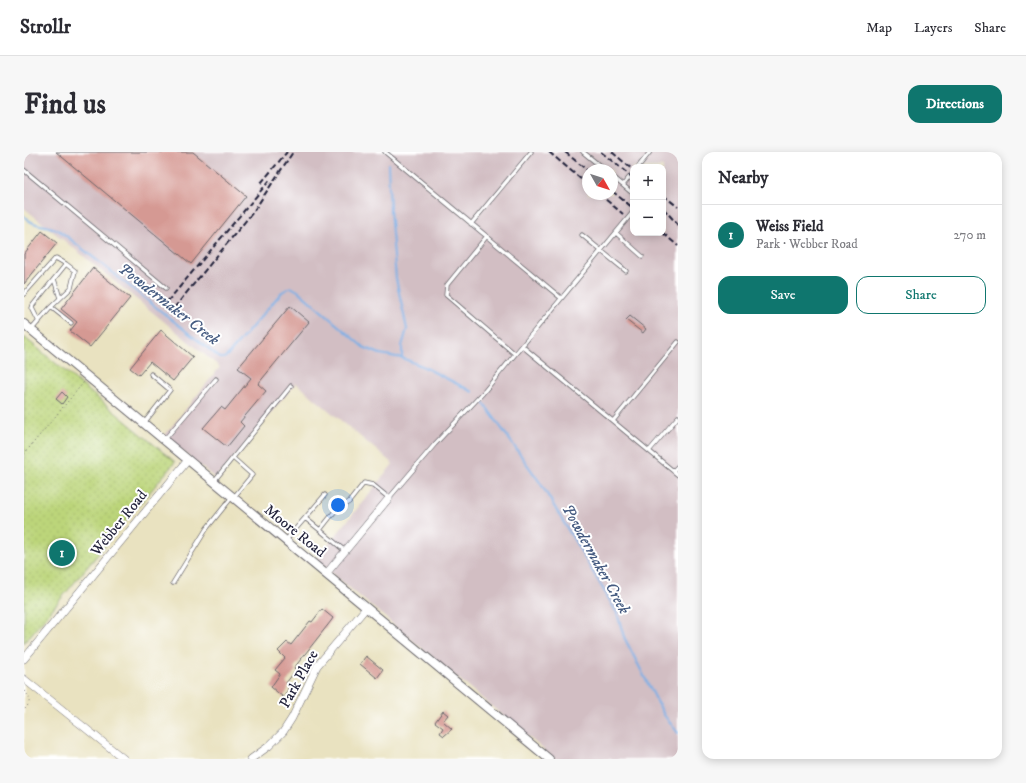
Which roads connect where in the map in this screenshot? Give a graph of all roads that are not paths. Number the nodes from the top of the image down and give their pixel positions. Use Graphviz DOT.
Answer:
graph roads {
  1 [pos="385,152"];
  2 [pos="531,152"];
  3 [pos="583,152"];
  4 [pos="650,152"];
  5 [pos="598,164"];
  6 [pos="640,164"];
  7 [pos="24,170"];
  8 [pos="630,177"];
  9 [pos="618,181"];
  10 [pos="623,185"];
  11 [pos="630,191"];
  12 [pos="630,216"];
  13 [pos="472,224"];
  14 [pos="616,233"];
  15 [pos="582,235"];
  16 [pos="487,236"];
  17 [pos="601,250"];
  18 [pos="642,256"];
  19 [pos="66,264"];
  20 [pos="626,271"];
  21 [pos="54,279"];
  22 [pos="166,288"];
  23 [pos="24,294"];
  24 [pos="60,298"];
  25 [pos="561,298"];
  26 [pos="52,307"];
  27 [pos="39,322"];
  28 [pos="71,323"];
  29 [pos="24,324"];
  30 [pos="31,330"];
  31 [pos="678,342"];
  32 [pos="522,346"];
  33 [pos="515,354"];
  34 [pos="151,374"];
  35 [pos="216,379"];
  36 [pos="291,386"];
  37 [pos="678,417"];
  38 [pos="612,421"];
  39 [pos="144,423"];
  40 [pos="164,440"];
  41 [pos="649,451"];
  42 [pos="233,458"];
  43 [pos="188,460"];
  44 [pos="678,466"];
  45 [pos="673,471"];
  46 [pos="678,476"];
  47 [pos="213,482"];
  48 [pos="325,495"];
  49 [pos="232,497"];
  50 [pos="389,498"];
  51 [pos="305,518"];
  52 [pos="320,530"];
  53 [pos="285,541"];
  54 [pos="345,551"];
  55 [pos="326,574"];
  56 [pos="173,583"];
  57 [pos="366,608"];
  58 [pos="24,659"];
  59 [pos="24,679"];
  60 [pos="124,759"];
  61 [pos="251,759"];
  62 [pos="548,759"];
  1 -- 13 [label="lane"];
  2 -- 13 [label="lane"];
  3 -- 5 [label="lane"];
  4 -- 6 [label="lane"];
  7 -- 22 [label="lane"];
  8 -- 10 [label="lane"];
  9 -- 10 [label="lane"];
  10 -- 11 [label="lane"];
  12 -- 14 [label="lane"];
  13 -- 16 [label="lane"];
  14 -- 17 [label="lane"];
  14 -- 18 [label="lane"];
  15 -- 17 [label="lane"];
  16 -- 25 [label="lane"];
  16 -- 33 [label="lane"];
  17 -- 20 [label="lane"];
  17 -- 25 [label="lane"];
  19 -- 21 [label="lane"];
  19 -- 23 [label="lane"];
  19 -- 24 [label="lane"];
  21 -- 24 [label="lane"];
  21 -- 27 [label="lane"];
  24 -- 26 [label="lane"];
  25 -- 32 [label="lane"];
  26 -- 27 [label="lane"];
  26 -- 28 [label="lane"];
  27 -- 30 [label="lane"];
  29 -- 30 [label="street, Moore Road"];
  30 -- 39 [label="street, Moore Road"];
  31 -- 38 [label="lane"];
  32 -- 33 [label="lane"];
  32 -- 38 [label="lane"];
  33 -- 50 [label="lane"];
  34 -- 39 [label="lane"];
  35 -- 40 [label="lane"];
  36 -- 42 [label="lane"];
  37 -- 41 [label="lane"];
  38 -- 41 [label="lane"];
  39 -- 40 [label="street, Moore Road"];
  40 -- 43 [label="street, Moore Road"];
  41 -- 45 [label="lane"];
  42 -- 47 [label="lane"];
  42 -- 49 [label="lane"];
  43 -- 47 [label="street, Moore Road"];
  43 -- 58 [label="street, Webber Road"];
  44 -- 45 [label="lane"];
  45 -- 46 [label="lane"];
  47 -- 49 [label="street, Moore Road"];
  48 -- 51 [label="lane"];
  49 -- 53 [label="street, Moore Road"];
  49 -- 56 [label="lane"];
  50 -- 52 [label="lane"];
  50 -- 54 [label="street"];
  51 -- 52 [label="lane"];
  51 -- 53 [label="lane"];
  52 -- 54 [label="lane"];
  53 -- 55 [label="street, Moore Road"];
  54 -- 55 [label="street"];
  55 -- 57 [label="street, Moore Road"];
  57 -- 61 [label="street, Park Place"];
  57 -- 62 [label="street, Moore Road"];
  59 -- 60 [label="street"];
}
